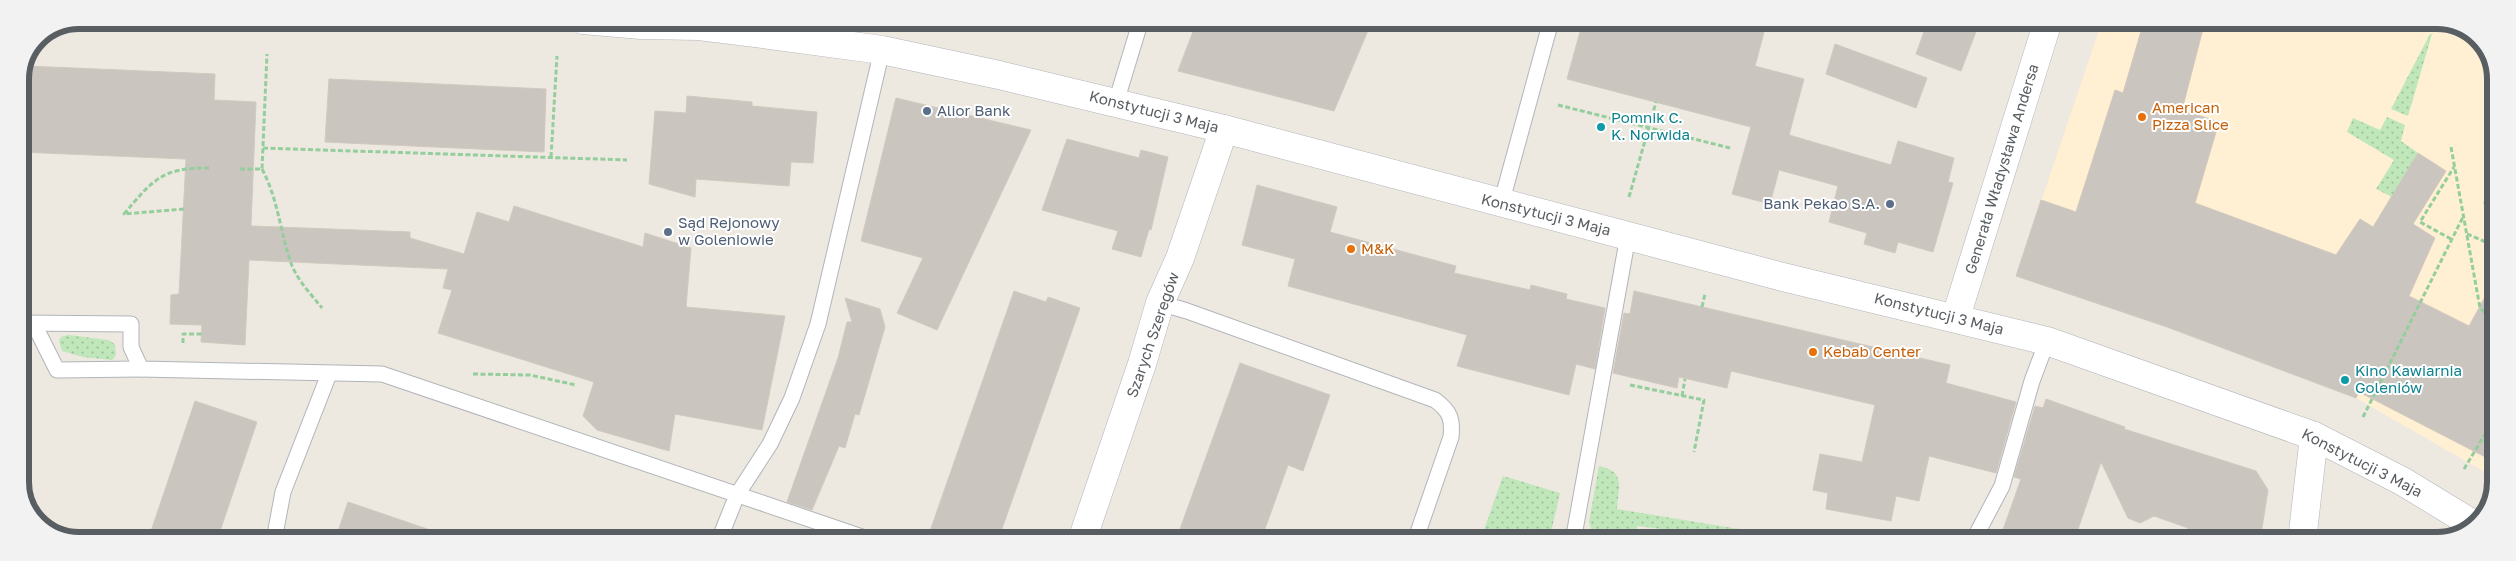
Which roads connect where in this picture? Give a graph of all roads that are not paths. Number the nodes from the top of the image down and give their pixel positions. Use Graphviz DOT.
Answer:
graph roads {
  1 [pos="740,29"];
  2 [pos="1138,29"];
  3 [pos="1549,29"];
  4 [pos="2046,29"];
  5 [pos="882,50"];
  6 [pos="1116,102"];
  7 [pos="1224,129"];
  8 [pos="1501,204"];
  9 [pos="1628,236"];
  10 [pos="1160,303"];
  11 [pos="1956,317"];
  12 [pos="29,323"];
  13 [pos="29,326"];
  14 [pos="2047,341"];
  15 [pos="141,369"];
  16 [pos="329,374"];
  17 [pos="2314,436"];
  18 [pos="737,495"];
  19 [pos="2469,521"];
  20 [pos="276,532"];
  21 [pos="721,532"];
  22 [pos="847,532"];
  23 [pos="1085,532"];
  24 [pos="1418,532"];
  25 [pos="1575,532"];
  26 [pos="1978,532"];
  27 [pos="2303,532"];
  1 -- 5 [label="street, Konstytucji 3 Maja"];
  2 -- 6 [label="lane"];
  3 -- 8 [label="lane"];
  4 -- 11 [label="street, Generała Władysława Andersa"];
  5 -- 6 [label="street, Konstytucji 3 Maja"];
  5 -- 18 [label="lane"];
  6 -- 7 [label="street, Konstytucji 3 Maja"];
  7 -- 8 [label="street, Konstytucji 3 Maja"];
  7 -- 10 [label="street, Szarych Szeregów"];
  8 -- 9 [label="street, Konstytucji 3 Maja"];
  9 -- 11 [label="street, Konstytucji 3 Maja"];
  9 -- 25 [label="lane"];
  10 -- 23 [label="street, Szarych Szeregów"];
  10 -- 24 [label="lane"];
  11 -- 14 [label="street, Konstytucji 3 Maja"];
  12 -- 15 [label="lane"];
  13 -- 15 [label="lane"];
  14 -- 17 [label="street, Konstytucji 3 Maja"];
  14 -- 26 [label="lane"];
  15 -- 16 [label="lane"];
  16 -- 18 [label="lane"];
  16 -- 20 [label="lane"];
  17 -- 19 [label="street, Konstytucji 3 Maja"];
  17 -- 27 [label="street"];
  18 -- 21 [label="lane"];
  18 -- 22 [label="lane"];
}
